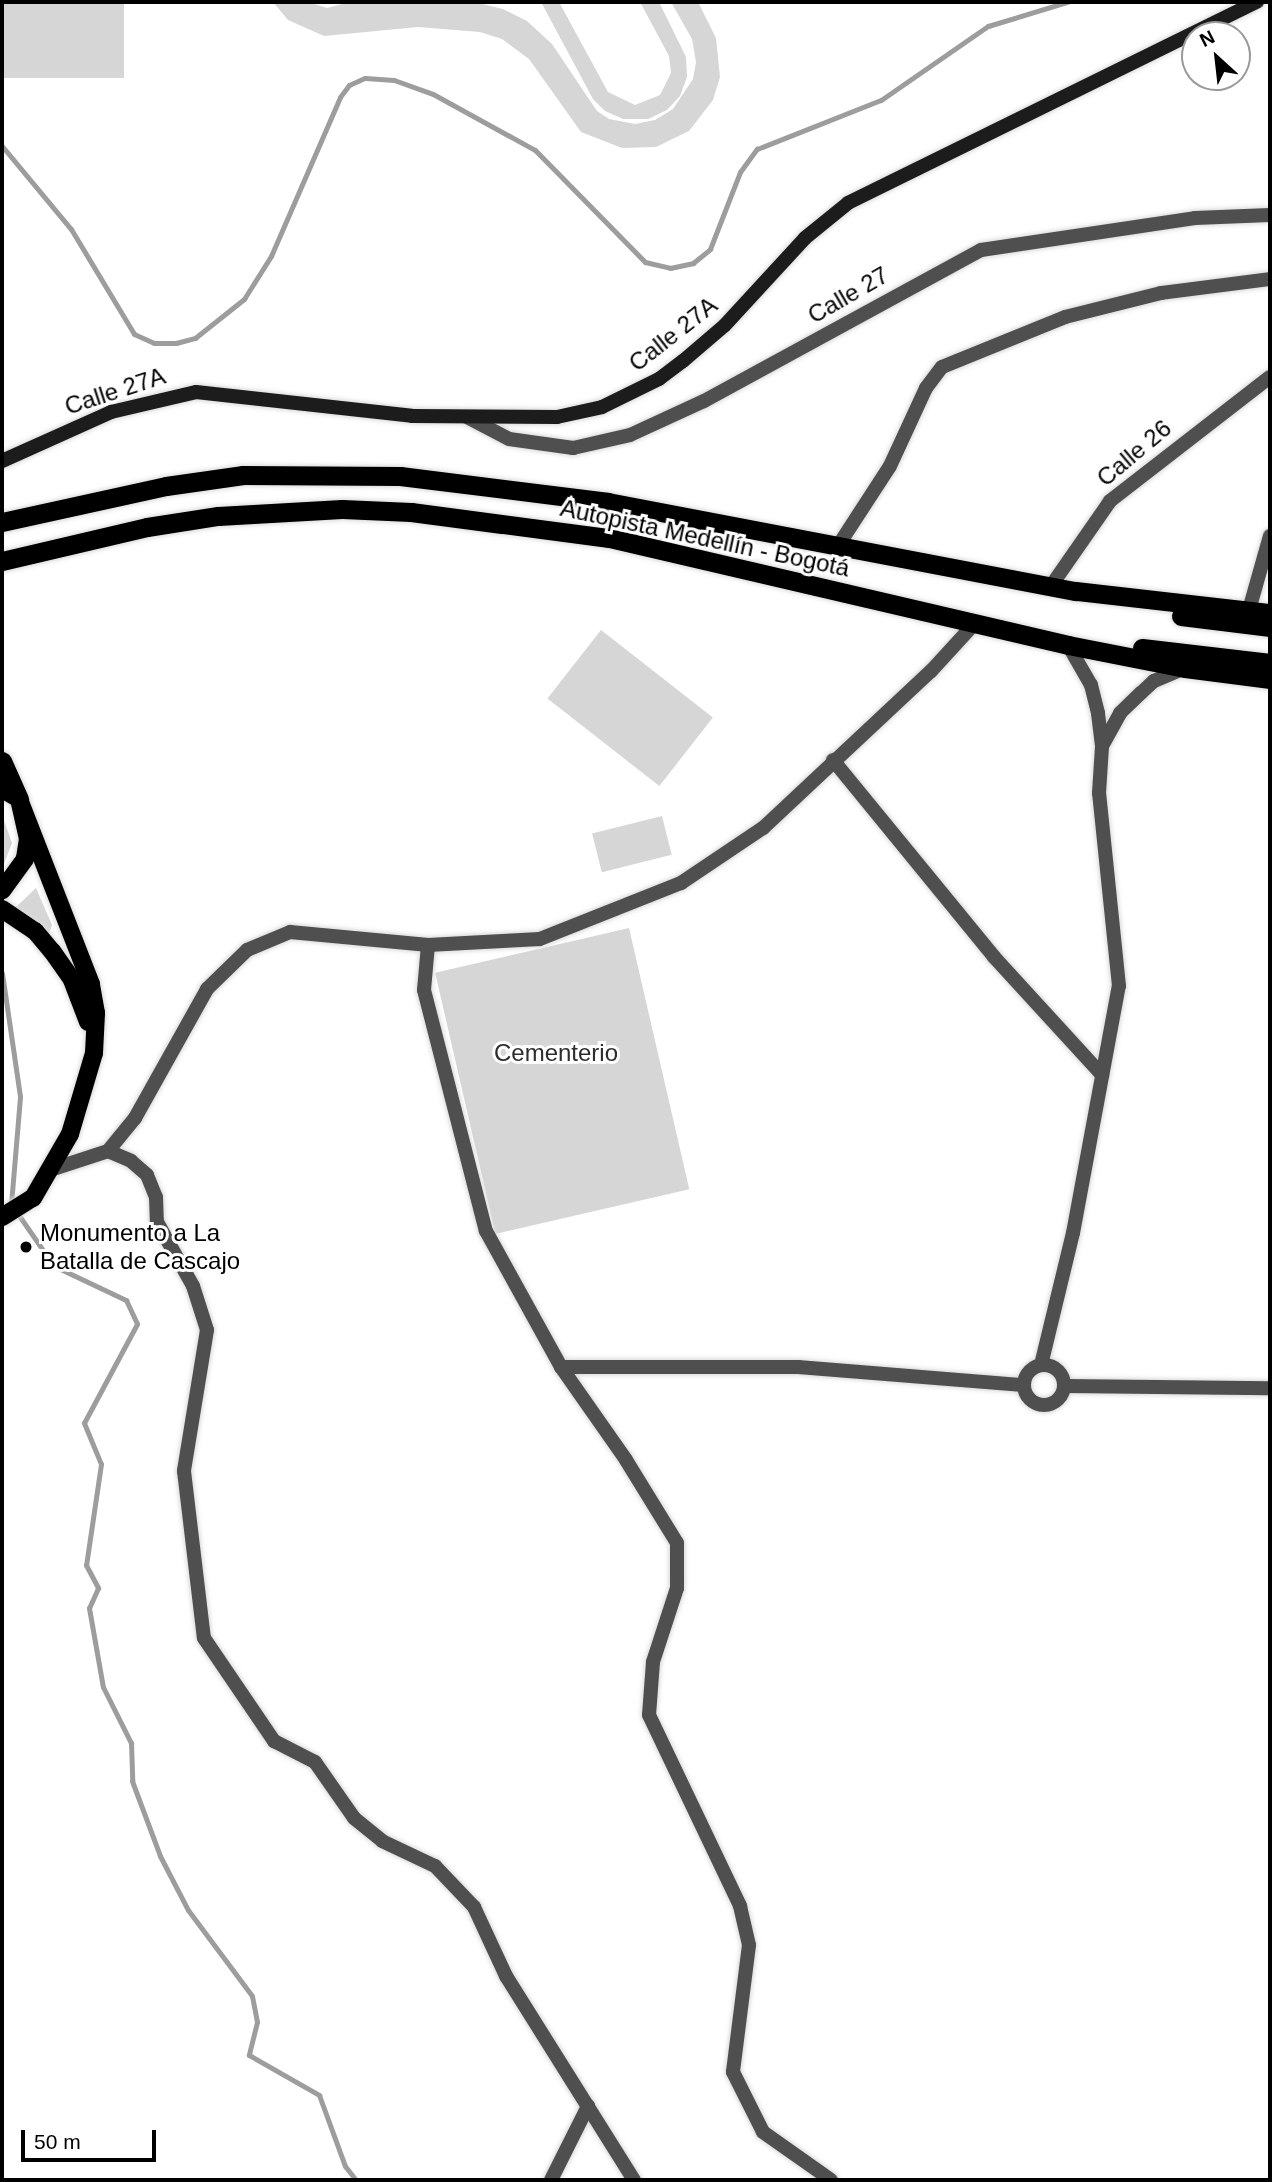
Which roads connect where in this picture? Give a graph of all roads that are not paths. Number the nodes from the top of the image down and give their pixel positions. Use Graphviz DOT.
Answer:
graph roads {
  1 [pos="1257,2"];
  2 [pos="1270,215"];
  3 [pos="1270,279"];
  4 [pos="1270,377"];
  5 [pos="467,417"];
  6 [pos="2,461"];
  7 [pos="2,522"];
  8 [pos="1270,536"];
  9 [pos="838,546"];
  10 [pos="50,549"];
  11 [pos="2,561"];
  12 [pos="2,572"];
  13 [pos="1051,586"];
  14 [pos="1076,591"];
  15 [pos="1249,610"];
  16 [pos="1270,613"];
  17 [pos="975,623"];
  18 [pos="1270,627"];
  19 [pos="1059,643"];
  20 [pos="1270,663"];
  21 [pos="1185,668"];
  22 [pos="1270,679"];
  23 [pos="1102,746"];
  24 [pos="834,760"];
  25 [pos="2,761"];
  26 [pos="2,789"];
  27 [pos="19,799"];
  28 [pos="2,891"];
  29 [pos="2,909"];
  30 [pos="428,945"];
  31 [pos="94,1053"];
  32 [pos="1102,1075"];
  33 [pos="108,1151"];
  34 [pos="53,1169"];
  35 [pos="5,1216"];
  36 [pos="1041,1365"];
  37 [pos="561,1367"];
  38 [pos="1023,1384"];
  39 [pos="1065,1385"];
  40 [pos="1270,1388"];
  41 [pos="588,2106"];
  42 [pos="551,2180"];
  43 [pos="634,2180"];
  44 [pos="831,2180"];
  1 -- 5 [label="main road, Calle 27A"];
  2 -- 5 [label="street, Calle 27"];
  3 -- 9 [label="street"];
  4 -- 13 [label="street, Calle 26"];
  5 -- 6 [label="main road, Calle 27A"];
  7 -- 9 [label="highway, Autopista Medellín - Bogotá"];
  8 -- 15 [label="street"];
  9 -- 13 [label="highway, Autopista Medellín - Bogotá"];
  10 -- 11 [label="highway, Autopista Medellín - Bogotá"];
  10 -- 12 [label="highway"];
  10 -- 17 [label="highway, Autopista Medellín - Bogotá"];
  13 -- 14 [label="highway, Autopista Medellín - Bogotá"];
  14 -- 15 [label="highway, Autopista Medellín - Bogotá"];
  14 -- 18 [label="highway"];
  15 -- 16 [label="highway, Autopista Medellín - Bogotá"];
  17 -- 19 [label="highway, Autopista Medellín - Bogotá"];
  17 -- 24 [label="street"];
  19 -- 20 [label="highway"];
  19 -- 21 [label="highway, Autopista Medellín - Bogotá"];
  19 -- 23 [label="street"];
  21 -- 22 [label="highway, Autopista Medellín - Bogotá"];
  21 -- 23 [label="street"];
  23 -- 32 [label="street"];
  24 -- 30 [label="street"];
  24 -- 32 [label="street"];
  25 -- 27 [label="highway"];
  26 -- 27 [label="main road"];
  27 -- 28 [label="main road"];
  27 -- 31 [label="main road"];
  29 -- 31 [label="main road"];
  30 -- 33 [label="street"];
  30 -- 37 [label="street"];
  31 -- 34 [label="main road"];
  32 -- 36 [label="street"];
  33 -- 34 [label="street"];
  33 -- 41 [label="street"];
  34 -- 35 [label="main road"];
  36 -- 38 [label="street"];
  36 -- 39 [label="street"];
  37 -- 38 [label="street"];
  37 -- 44 [label="street"];
  38 -- 39 [label="street"];
  39 -- 40 [label="street"];
  41 -- 42 [label="street"];
  41 -- 43 [label="street"];
}
